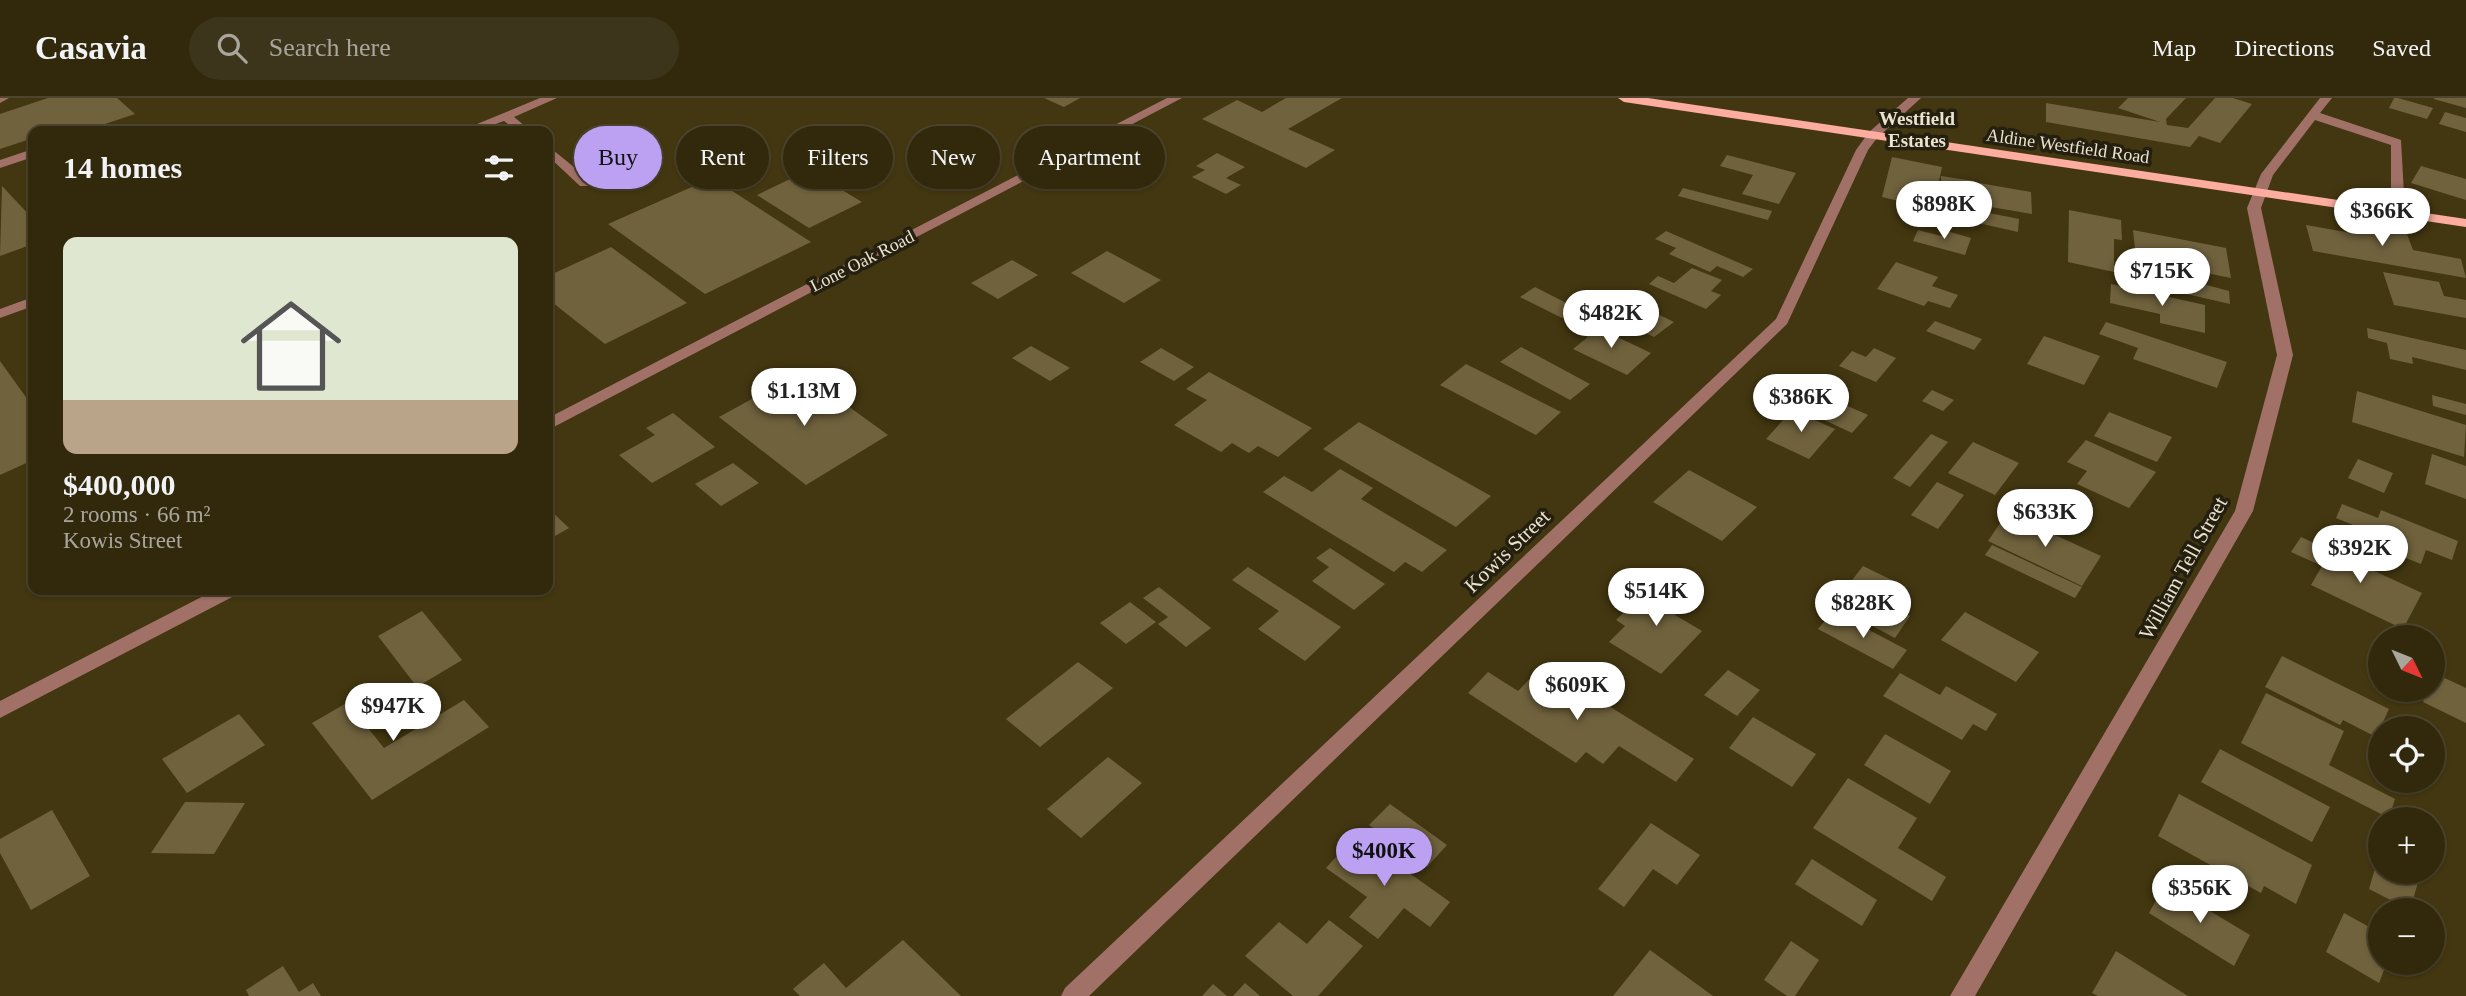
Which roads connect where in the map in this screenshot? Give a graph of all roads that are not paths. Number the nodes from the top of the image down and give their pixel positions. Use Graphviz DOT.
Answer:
graph roads {
  1 [pos="551,98"];
  2 [pos="1176,98"];
  3 [pos="1624,98"];
  4 [pos="1915,98"];
  5 [pos="2326,98"];
  6 [pos="2313,115"];
  7 [pos="505,116"];
  8 [pos="479,126"];
  9 [pos="518,126"];
  10 [pos="1873,135"];
  11 [pos="553,154"];
  12 [pos="28,155"];
  13 [pos="0,164"];
  14 [pos="574,173"];
  15 [pos="2259,192"];
  16 [pos="2398,212"];
  17 [pos="2466,223"];
  18 [pos="28,302"];
  19 [pos="0,314"];
  20 [pos="553,422"];
  21 [pos="220,595"];
  22 [pos="0,709"];
  23 [pos="1073,996"];
  24 [pos="1962,996"];
  1 -- 7 [label="street"];
  2 -- 20 [label="street, Lone Oak Road"];
  3 -- 10 [label="main road, Aldine Westfield Road"];
  4 -- 10 [label="street, Kowis Street"];
  5 -- 6 [label="street, William Tell Street"];
  6 -- 15 [label="street, William Tell Street"];
  6 -- 16 [label="street"];
  7 -- 8 [label="street"];
  7 -- 9 [label="street"];
  10 -- 15 [label="main road, Aldine Westfield Road"];
  10 -- 23 [label="street, Kowis Street"];
  11 -- 14 [label="street"];
  12 -- 13 [label="street"];
  15 -- 16 [label="main road, Aldine Westfield Road"];
  15 -- 24 [label="street, William Tell Street"];
  16 -- 17 [label="main road, Aldine Westfield Road"];
  18 -- 19 [label="street"];
  21 -- 22 [label="street"];
}
